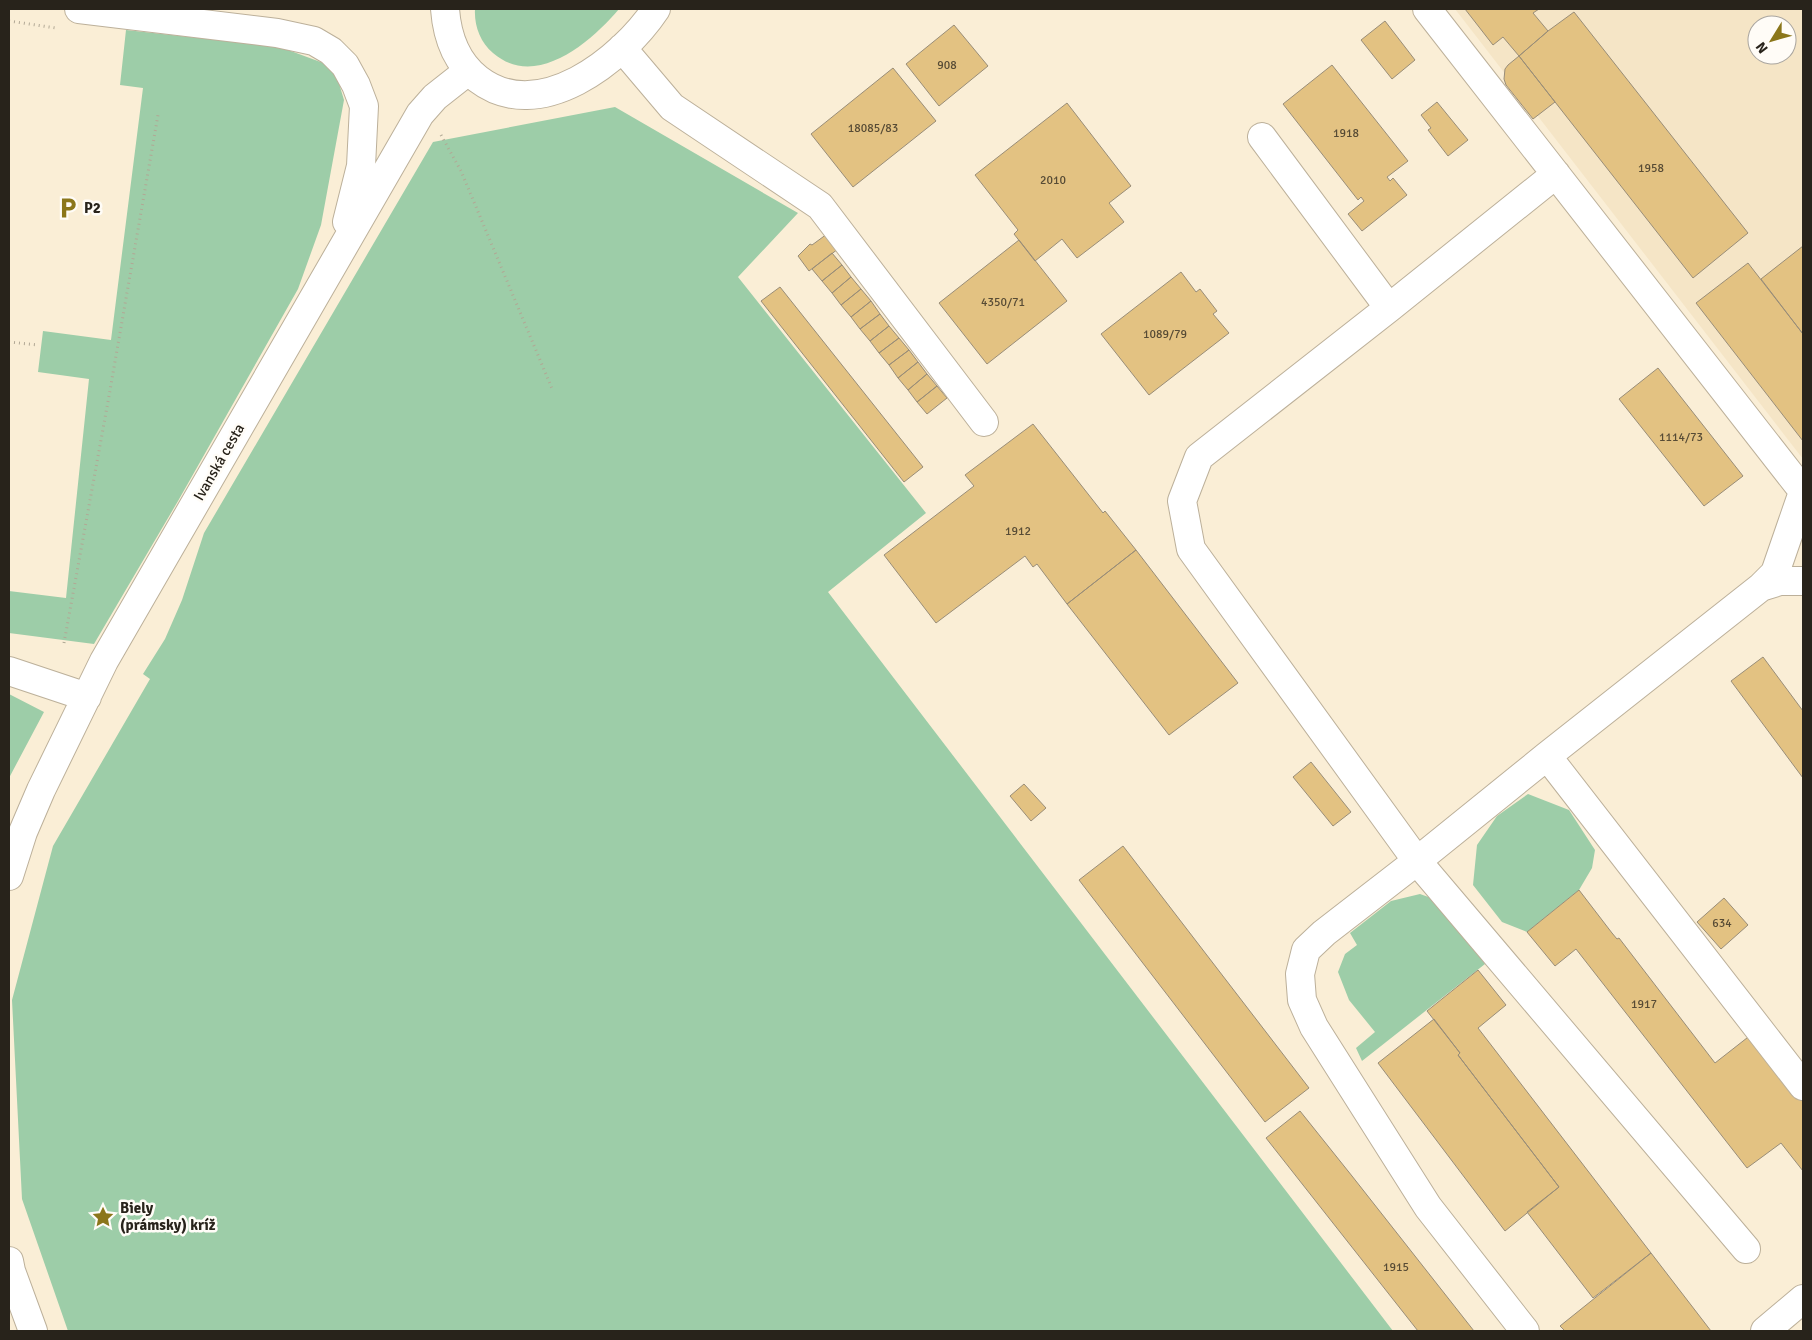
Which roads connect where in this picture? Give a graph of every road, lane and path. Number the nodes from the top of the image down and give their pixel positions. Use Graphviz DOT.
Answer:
graph roads {
  1 [pos="79,9"];
  2 [pos="445,9"];
  3 [pos="656,9"];
  4 [pos="1427,9"];
  5 [pos="622,48"];
  6 [pos="468,71"];
  7 [pos="420,114"];
  8 [pos="158,115"];
  9 [pos="1262,137"];
  10 [pos="1556,174"];
  11 [pos="340,253"];
  12 [pos="1389,308"];
  13 [pos="9,342"];
  14 [pos="38,345"];
  15 [pos="552,391"];
  16 [pos="984,422"];
  17 [pos="1803,491"];
  18 [pos="1803,581"];
  19 [pos="1761,587"];
  20 [pos="64,644"];
  21 [pos="9,671"];
  22 [pos="86,697"];
  23 [pos="1547,756"];
  24 [pos="1417,861"];
  25 [pos="9,876"];
  26 [pos="1803,1086"];
  27 [pos="1746,1249"];
  28 [pos="9,1270"];
  29 [pos="1803,1299"];
  30 [pos="34,1331"];
  31 [pos="1526,1331"];
  32 [pos="1765,1331"];
  1 -- 11 [label="street"];
  2 -- 6 [label="street"];
  3 -- 5 [label="street"];
  4 -- 10 [label="street"];
  5 -- 6 [label="street"];
  5 -- 16 [label="street"];
  6 -- 7 [label="street, Ivanská cesta"];
  7 -- 11 [label="street, Ivanská cesta"];
  7 -- 15 [label="path"];
  8 -- 20 [label="path"];
  9 -- 12 [label="street"];
  10 -- 12 [label="street"];
  10 -- 17 [label="street"];
  11 -- 22 [label="street, Ivanská cesta"];
  12 -- 24 [label="street"];
  13 -- 14 [label="path"];
  17 -- 19 [label="street"];
  18 -- 19 [label="street"];
  19 -- 23 [label="street"];
  21 -- 22 [label="street"];
  22 -- 25 [label="street, Ivanská cesta"];
  23 -- 24 [label="street"];
  23 -- 26 [label="street"];
  24 -- 27 [label="street"];
  24 -- 31 [label="street"];
  28 -- 30 [label="street"];
  29 -- 32 [label="street"];
}
